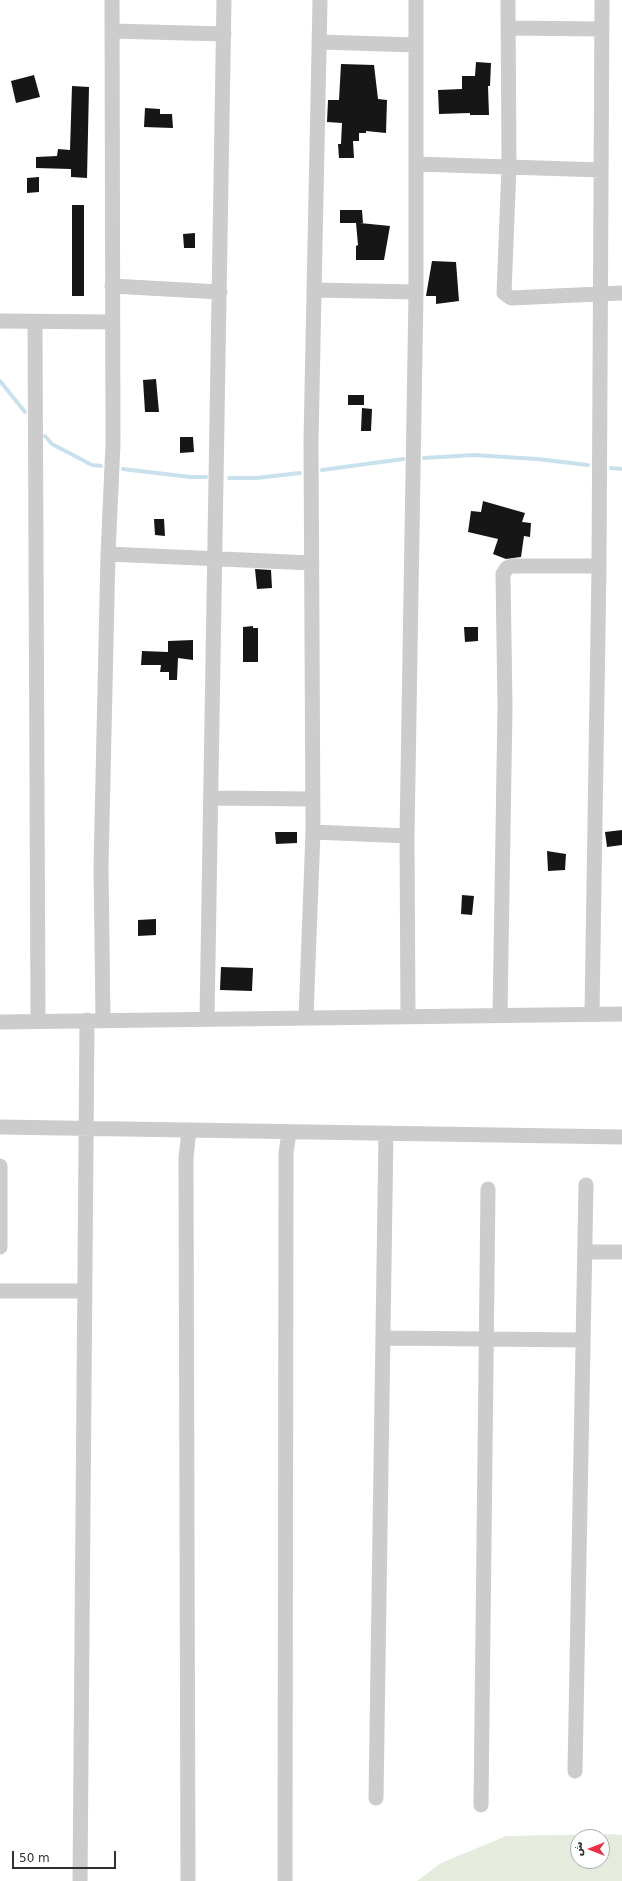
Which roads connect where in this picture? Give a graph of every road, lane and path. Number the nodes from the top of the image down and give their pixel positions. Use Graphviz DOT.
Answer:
graph roads {
  1 [pos="112,0"];
  2 [pos="224,0"];
  3 [pos="320,0"];
  4 [pos="416,0"];
  5 [pos="508,0"];
  6 [pos="602,0"];
  7 [pos="508,28"];
  8 [pos="602,29"];
  9 [pos="112,31"];
  10 [pos="224,34"];
  11 [pos="319,42"];
  12 [pos="416,45"];
  13 [pos="416,164"];
  14 [pos="509,167"];
  15 [pos="601,170"];
  16 [pos="112,286"];
  17 [pos="314,290"];
  18 [pos="220,292"];
  19 [pos="416,292"];
  20 [pos="600,293"];
  21 [pos="622,294"];
  22 [pos="0,321"];
  23 [pos="35,322"];
  24 [pos="112,322"];
  25 [pos="108,554"];
  26 [pos="216,560"];
  27 [pos="312,563"];
  28 [pos="599,566"];
  29 [pos="212,798"];
  30 [pos="313,799"];
  31 [pos="313,832"];
  32 [pos="407,836"];
  33 [pos="592,1014"];
  34 [pos="622,1014"];
  35 [pos="500,1015"];
  36 [pos="408,1016"];
  37 [pos="306,1018"];
  38 [pos="207,1019"];
  39 [pos="87,1020"];
  40 [pos="103,1020"];
  41 [pos="38,1021"];
  42 [pos="0,1022"];
  43 [pos="0,1127"];
  44 [pos="86,1129"];
  45 [pos="189,1130"];
  46 [pos="289,1132"];
  47 [pos="386,1133"];
  48 [pos="622,1137"];
  49 [pos="0,1166"];
  50 [pos="586,1185"];
  51 [pos="488,1188"];
  52 [pos="0,1247"];
  53 [pos="584,1252"];
  54 [pos="622,1252"];
  55 [pos="0,1291"];
  56 [pos="85,1291"];
  57 [pos="383,1338"];
  58 [pos="486,1339"];
  59 [pos="583,1340"];
  60 [pos="575,1771"];
  61 [pos="376,1798"];
  62 [pos="481,1805"];
  63 [pos="80,1881"];
  64 [pos="188,1881"];
  65 [pos="285,1881"];
  1 -- 9 [label="street"];
  2 -- 10 [label="street"];
  3 -- 11 [label="street"];
  4 -- 12 [label="street"];
  5 -- 7 [label="street"];
  6 -- 8 [label="street"];
  7 -- 8 [label="street"];
  7 -- 14 [label="street"];
  8 -- 15 [label="street"];
  9 -- 10 [label="street"];
  9 -- 16 [label="street"];
  10 -- 18 [label="street"];
  11 -- 12 [label="street"];
  11 -- 17 [label="street"];
  12 -- 13 [label="street"];
  13 -- 14 [label="street"];
  13 -- 19 [label="street"];
  14 -- 15 [label="street"];
  14 -- 20 [label="street"];
  15 -- 20 [label="street"];
  16 -- 18 [label="street"];
  16 -- 24 [label="street"];
  17 -- 19 [label="street"];
  17 -- 27 [label="street"];
  18 -- 26 [label="street"];
  19 -- 32 [label="street"];
  20 -- 21 [label="street"];
  20 -- 28 [label="street"];
  22 -- 23 [label="street"];
  23 -- 24 [label="street"];
  23 -- 41 [label="street"];
  24 -- 25 [label="street"];
  25 -- 26 [label="street"];
  25 -- 40 [label="street"];
  26 -- 27 [label="street"];
  26 -- 29 [label="street"];
  27 -- 30 [label="street"];
  28 -- 33 [label="street"];
  28 -- 35 [label="street"];
  29 -- 30 [label="street"];
  29 -- 38 [label="street"];
  30 -- 31 [label="street"];
  31 -- 32 [label="street"];
  31 -- 37 [label="street"];
  32 -- 36 [label="street"];
  33 -- 34 [label="street"];
  33 -- 35 [label="street"];
  35 -- 36 [label="street"];
  36 -- 37 [label="street"];
  37 -- 38 [label="street"];
  38 -- 40 [label="street"];
  39 -- 40 [label="street"];
  39 -- 41 [label="street"];
  39 -- 44 [label="street"];
  41 -- 42 [label="street"];
  43 -- 44 [label="street"];
  44 -- 45 [label="street"];
  44 -- 56 [label="street"];
  45 -- 46 [label="street"];
  45 -- 64 [label="street"];
  46 -- 47 [label="street"];
  46 -- 65 [label="street"];
  47 -- 48 [label="street"];
  47 -- 57 [label="street"];
  49 -- 52 [label="street"];
  50 -- 53 [label="street"];
  51 -- 58 [label="street"];
  53 -- 54 [label="street"];
  53 -- 59 [label="street"];
  55 -- 56 [label="street"];
  56 -- 63 [label="street"];
  57 -- 58 [label="street"];
  57 -- 61 [label="street"];
  58 -- 59 [label="street"];
  58 -- 62 [label="street"];
  59 -- 60 [label="street"];
}
